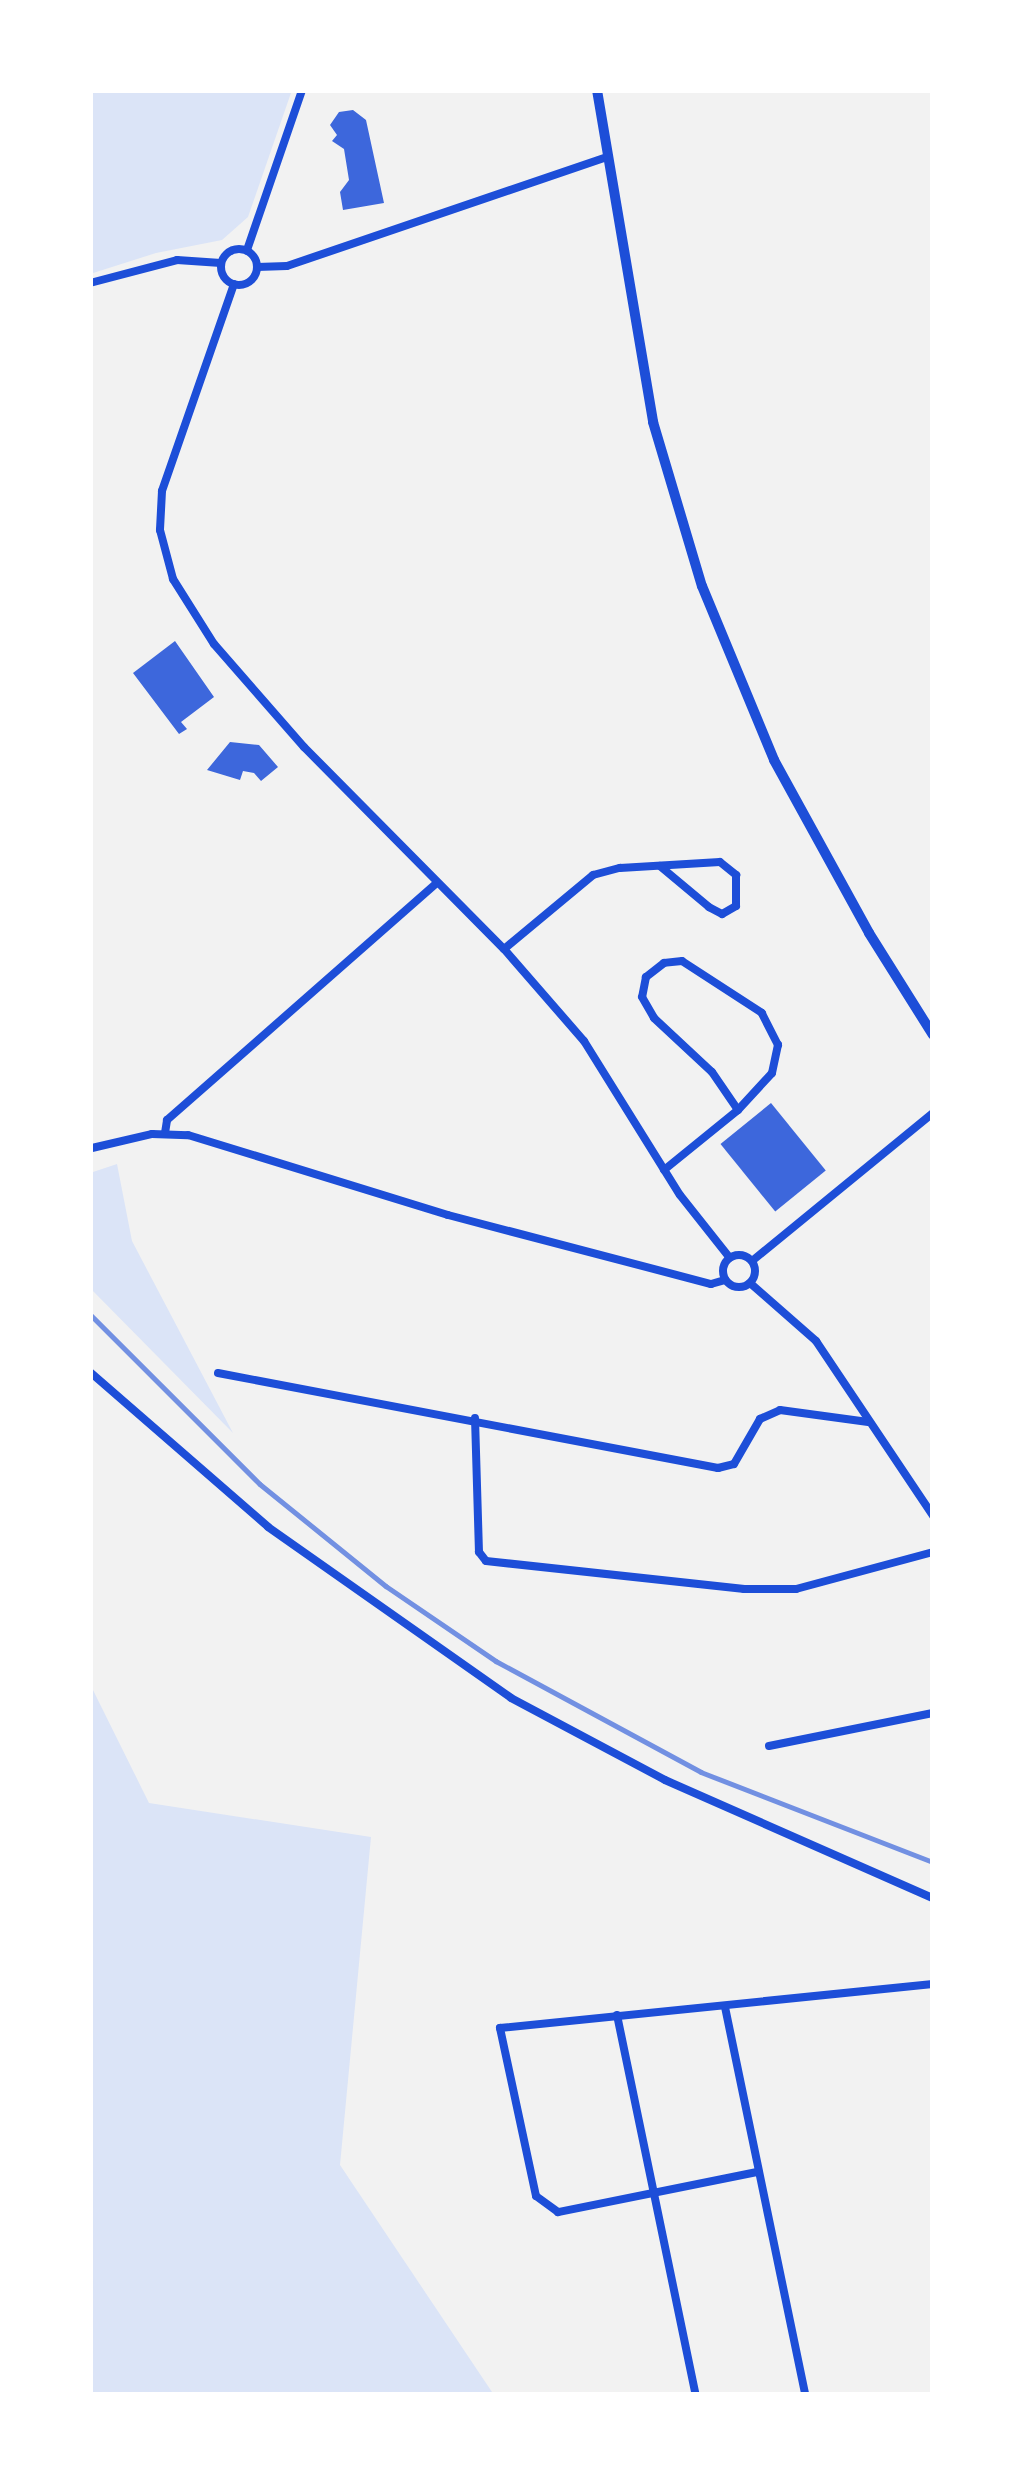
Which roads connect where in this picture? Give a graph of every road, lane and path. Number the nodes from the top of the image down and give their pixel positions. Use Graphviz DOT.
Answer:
graph roads {
  1 [pos="302,90"];
  2 [pos="597,90"];
  3 [pos="608,158"];
  4 [pos="247,250"];
  5 [pos="221,263"];
  6 [pos="257,267"];
  7 [pos="90,283"];
  8 [pos="235,284"];
  9 [pos="660,866"];
  10 [pos="437,883"];
  11 [pos="504,949"];
  12 [pos="933,1035"];
  13 [pos="738,1110"];
  14 [pos="933,1113"];
  15 [pos="165,1133"];
  16 [pos="92,1148"];
  17 [pos="664,1170"];
  18 [pos="730,1258"];
  19 [pos="752,1262"];
  20 [pos="725,1280"];
  21 [pos="750,1283"];
  22 [pos="90,1372"];
  23 [pos="218,1373"];
  24 [pos="475,1418"];
  25 [pos="868,1422"];
  26 [pos="933,1516"];
  27 [pos="933,1552"];
  28 [pos="933,1713"];
  29 [pos="769,1746"];
  30 [pos="933,1898"];
  31 [pos="933,1984"];
  32 [pos="725,2007"];
  33 [pos="617,2015"];
  34 [pos="757,2172"];
  35 [pos="654,2194"];
  36 [pos="695,2395"];
  37 [pos="805,2395"];
  1 -- 4 [label="street"];
  2 -- 3 [label="street"];
  3 -- 6 [label="street"];
  3 -- 12 [label="street"];
  4 -- 5 [label="street"];
  4 -- 6 [label="street"];
  5 -- 7 [label="street"];
  5 -- 8 [label="street"];
  6 -- 8 [label="street"];
  8 -- 10 [label="street"];
  9 -- 9 [label="street"];
  9 -- 11 [label="street"];
  10 -- 11 [label="street"];
  10 -- 15 [label="street"];
  11 -- 17 [label="street"];
  13 -- 13 [label="street"];
  13 -- 17 [label="street"];
  14 -- 19 [label="street"];
  15 -- 16 [label="street"];
  15 -- 20 [label="street"];
  17 -- 18 [label="street"];
  18 -- 19 [label="street"];
  18 -- 20 [label="street"];
  19 -- 21 [label="street"];
  20 -- 21 [label="street"];
  21 -- 25 [label="street"];
  22 -- 30 [label="street"];
  23 -- 24 [label="street"];
  24 -- 25 [label="street"];
  24 -- 27 [label="street"];
  25 -- 26 [label="street"];
  28 -- 29 [label="street"];
  31 -- 32 [label="street"];
  32 -- 33 [label="street"];
  32 -- 34 [label="street"];
  33 -- 35 [label="street"];
  33 -- 35 [label="street"];
  34 -- 35 [label="street"];
  34 -- 37 [label="street"];
  35 -- 36 [label="street"];
}
